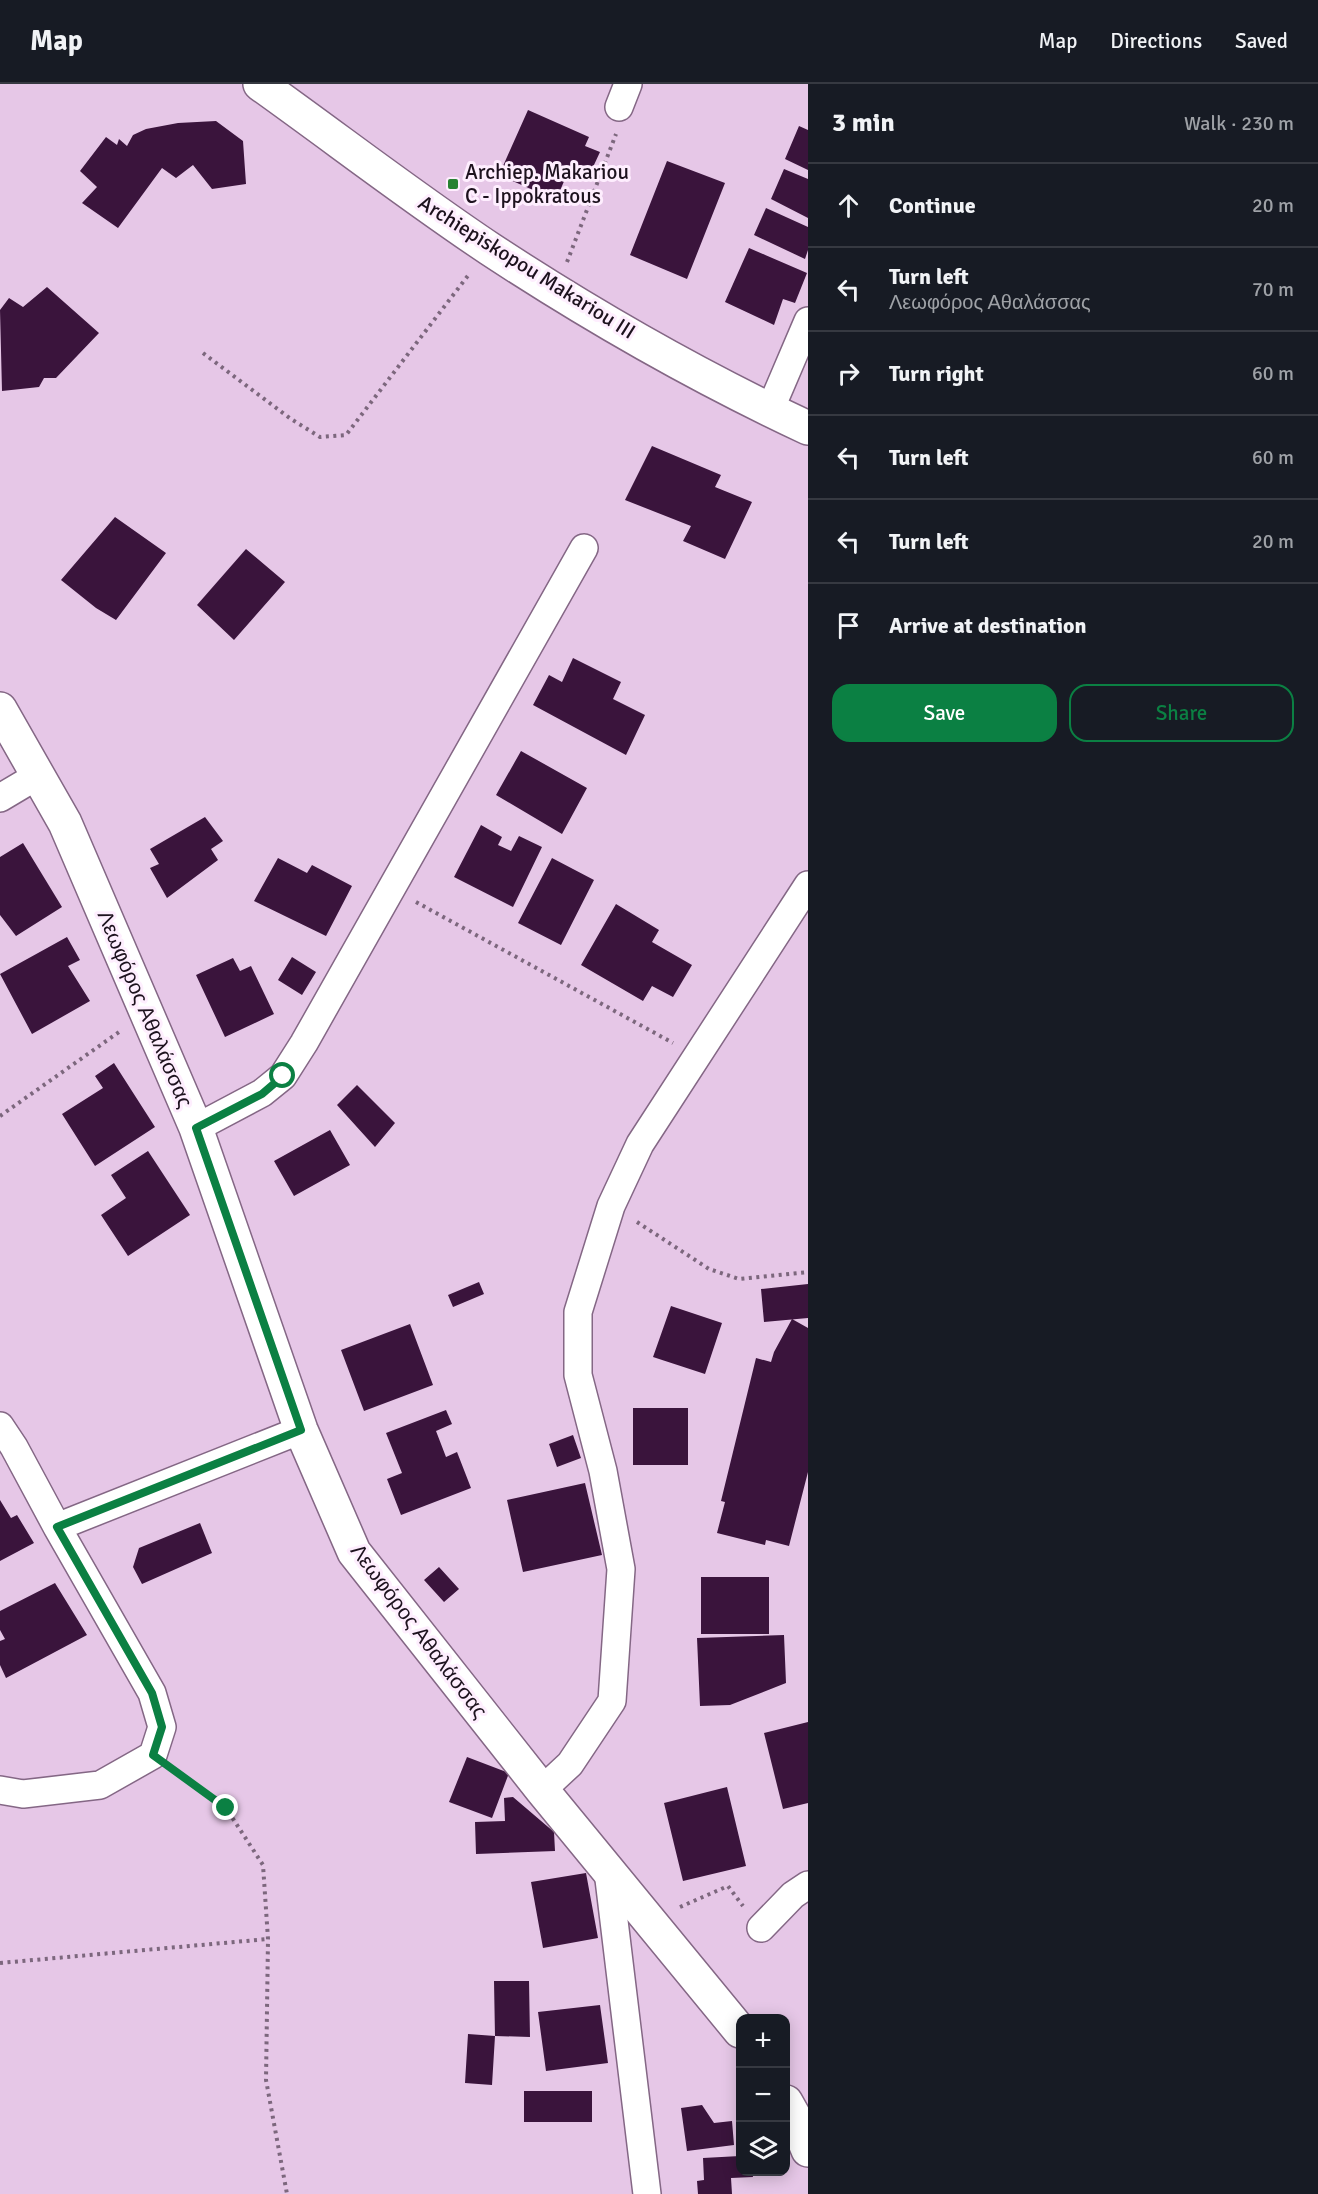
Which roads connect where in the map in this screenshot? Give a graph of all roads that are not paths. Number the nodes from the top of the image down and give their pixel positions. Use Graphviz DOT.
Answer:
graph roads {
  1 [pos="260,84"];
  2 [pos="808,321"];
  3 [pos="770,410"];
  4 [pos="808,428"];
  5 [pos="584,548"];
  6 [pos="0,710"];
  7 [pos="37,776"];
  8 [pos="0,798"];
  9 [pos="808,885"];
  10 [pos="799,917"];
  11 [pos="196,1128"];
  12 [pos="0,1426"];
  13 [pos="301,1430"];
  14 [pos="57,1527"];
  15 [pos="0,1790"];
  16 [pos="542,1790"];
  17 [pos="608,1870"];
  18 [pos="808,1886"];
  19 [pos="761,1928"];
  20 [pos="736,2025"];
  21 [pos="790,2109"];
  22 [pos="808,2150"];
  23 [pos="647,2194"];
  1 -- 3 [label="main road, Archiepiskopou Makariou III"];
  2 -- 3 [label="street"];
  3 -- 4 [label="main road, Archiepiskopou Makariou III"];
  5 -- 11 [label="street"];
  6 -- 7 [label="main road, Λεωφόρος Αθαλάσσας"];
  7 -- 8 [label="street"];
  7 -- 11 [label="main road, Λεωφόρος Αθαλάσσας"];
  9 -- 10 [label="street"];
  10 -- 16 [label="street"];
  11 -- 13 [label="main road, Λεωφόρος Αθαλάσσας"];
  12 -- 14 [label="street"];
  13 -- 14 [label="street"];
  13 -- 16 [label="main road, Λεωφόρος Αθαλάσσας"];
  14 -- 15 [label="street"];
  16 -- 17 [label="main road, Λεωφόρος Αθαλάσσας"];
  17 -- 20 [label="main road, Λεωφόρος Αθαλάσσας"];
  17 -- 23 [label="street"];
  18 -- 19 [label="street"];
  21 -- 22 [label="main road"];
}
